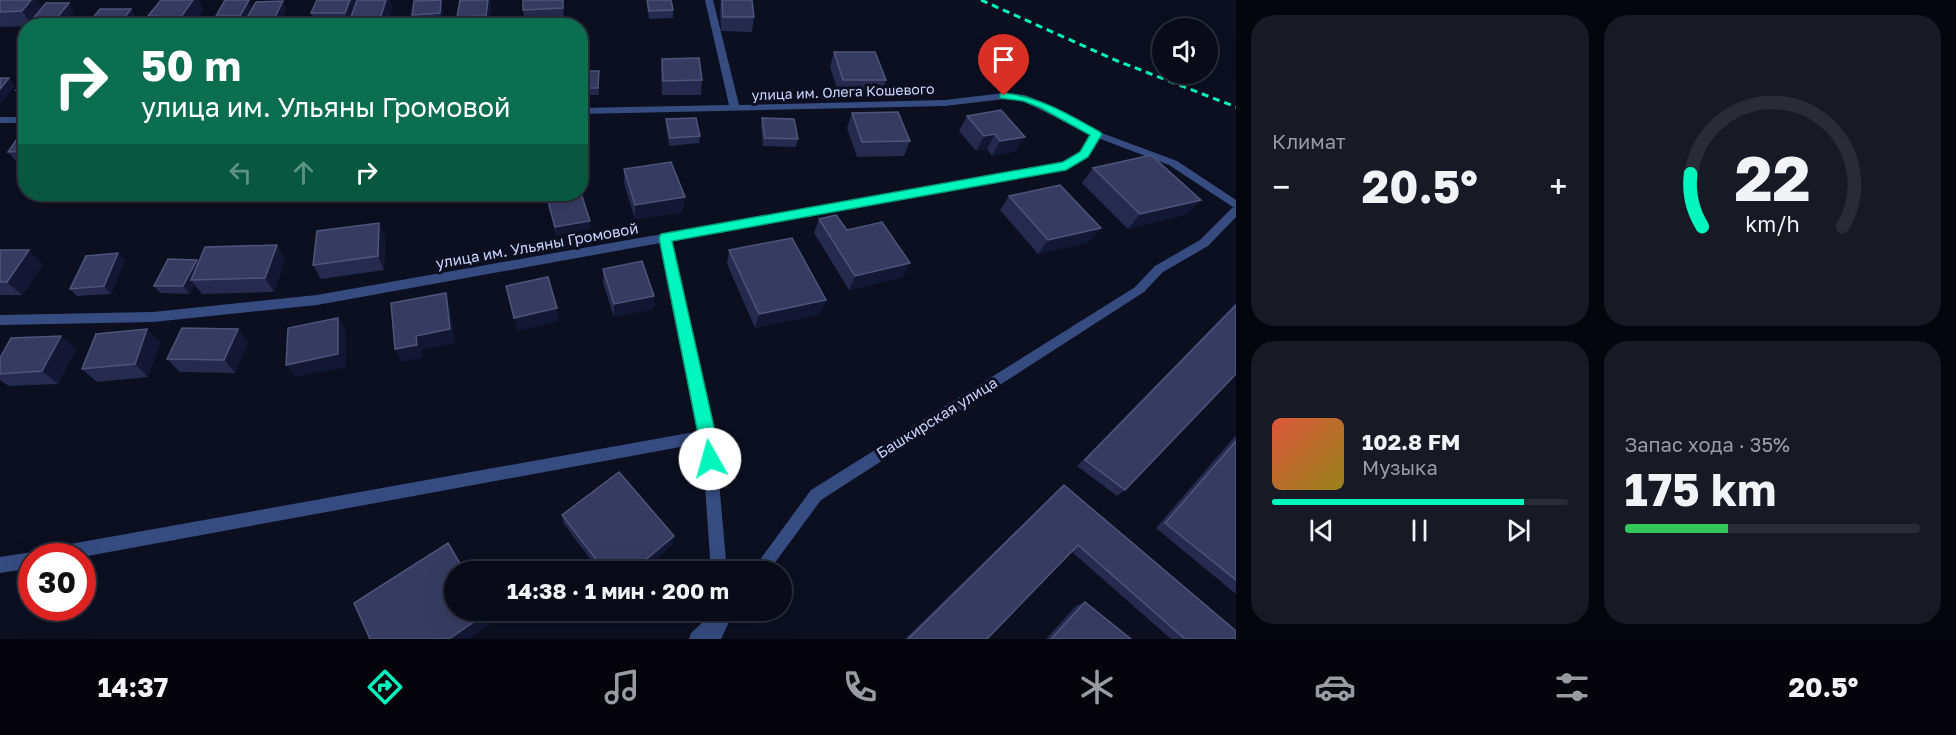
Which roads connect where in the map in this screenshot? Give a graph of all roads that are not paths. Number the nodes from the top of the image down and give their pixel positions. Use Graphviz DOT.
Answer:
graph roads {
  1 [pos="709,0"];
  2 [pos="735,109"];
  3 [pos="588,111"];
  4 [pos="0,120"];
  5 [pos="18,120"];
  6 [pos="1096,134"];
  7 [pos="1236,205"];
  8 [pos="1236,211"];
  9 [pos="665,238"];
  10 [pos="0,320"];
  11 [pos="708,436"];
  12 [pos="96,547"];
  13 [pos="718,561"];
  14 [pos="766,561"];
  15 [pos="18,562"];
  16 [pos="0,565"];
  17 [pos="716,621"];
  18 [pos="721,621"];
  19 [pos="697,639"];
  20 [pos="713,639"];
  1 -- 2 [label="street"];
  2 -- 3 [label="street, улица им. Олега Кошевого"];
  2 -- 6 [label="street, улица им. Олега Кошевого"];
  4 -- 5 [label="street"];
  6 -- 7 [label="street, улица им. Олега Кошевого"];
  6 -- 9 [label="street, улица им. Ульяны Громовой"];
  8 -- 14 [label="street, Башкирская улица"];
  9 -- 10 [label="street, улица им. Ульяны Громовой"];
  9 -- 11 [label="street"];
  11 -- 12 [label="street"];
  11 -- 13 [label="street"];
  15 -- 16 [label="street"];
  17 -- 19 [label="street"];
  18 -- 20 [label="street"];
}
